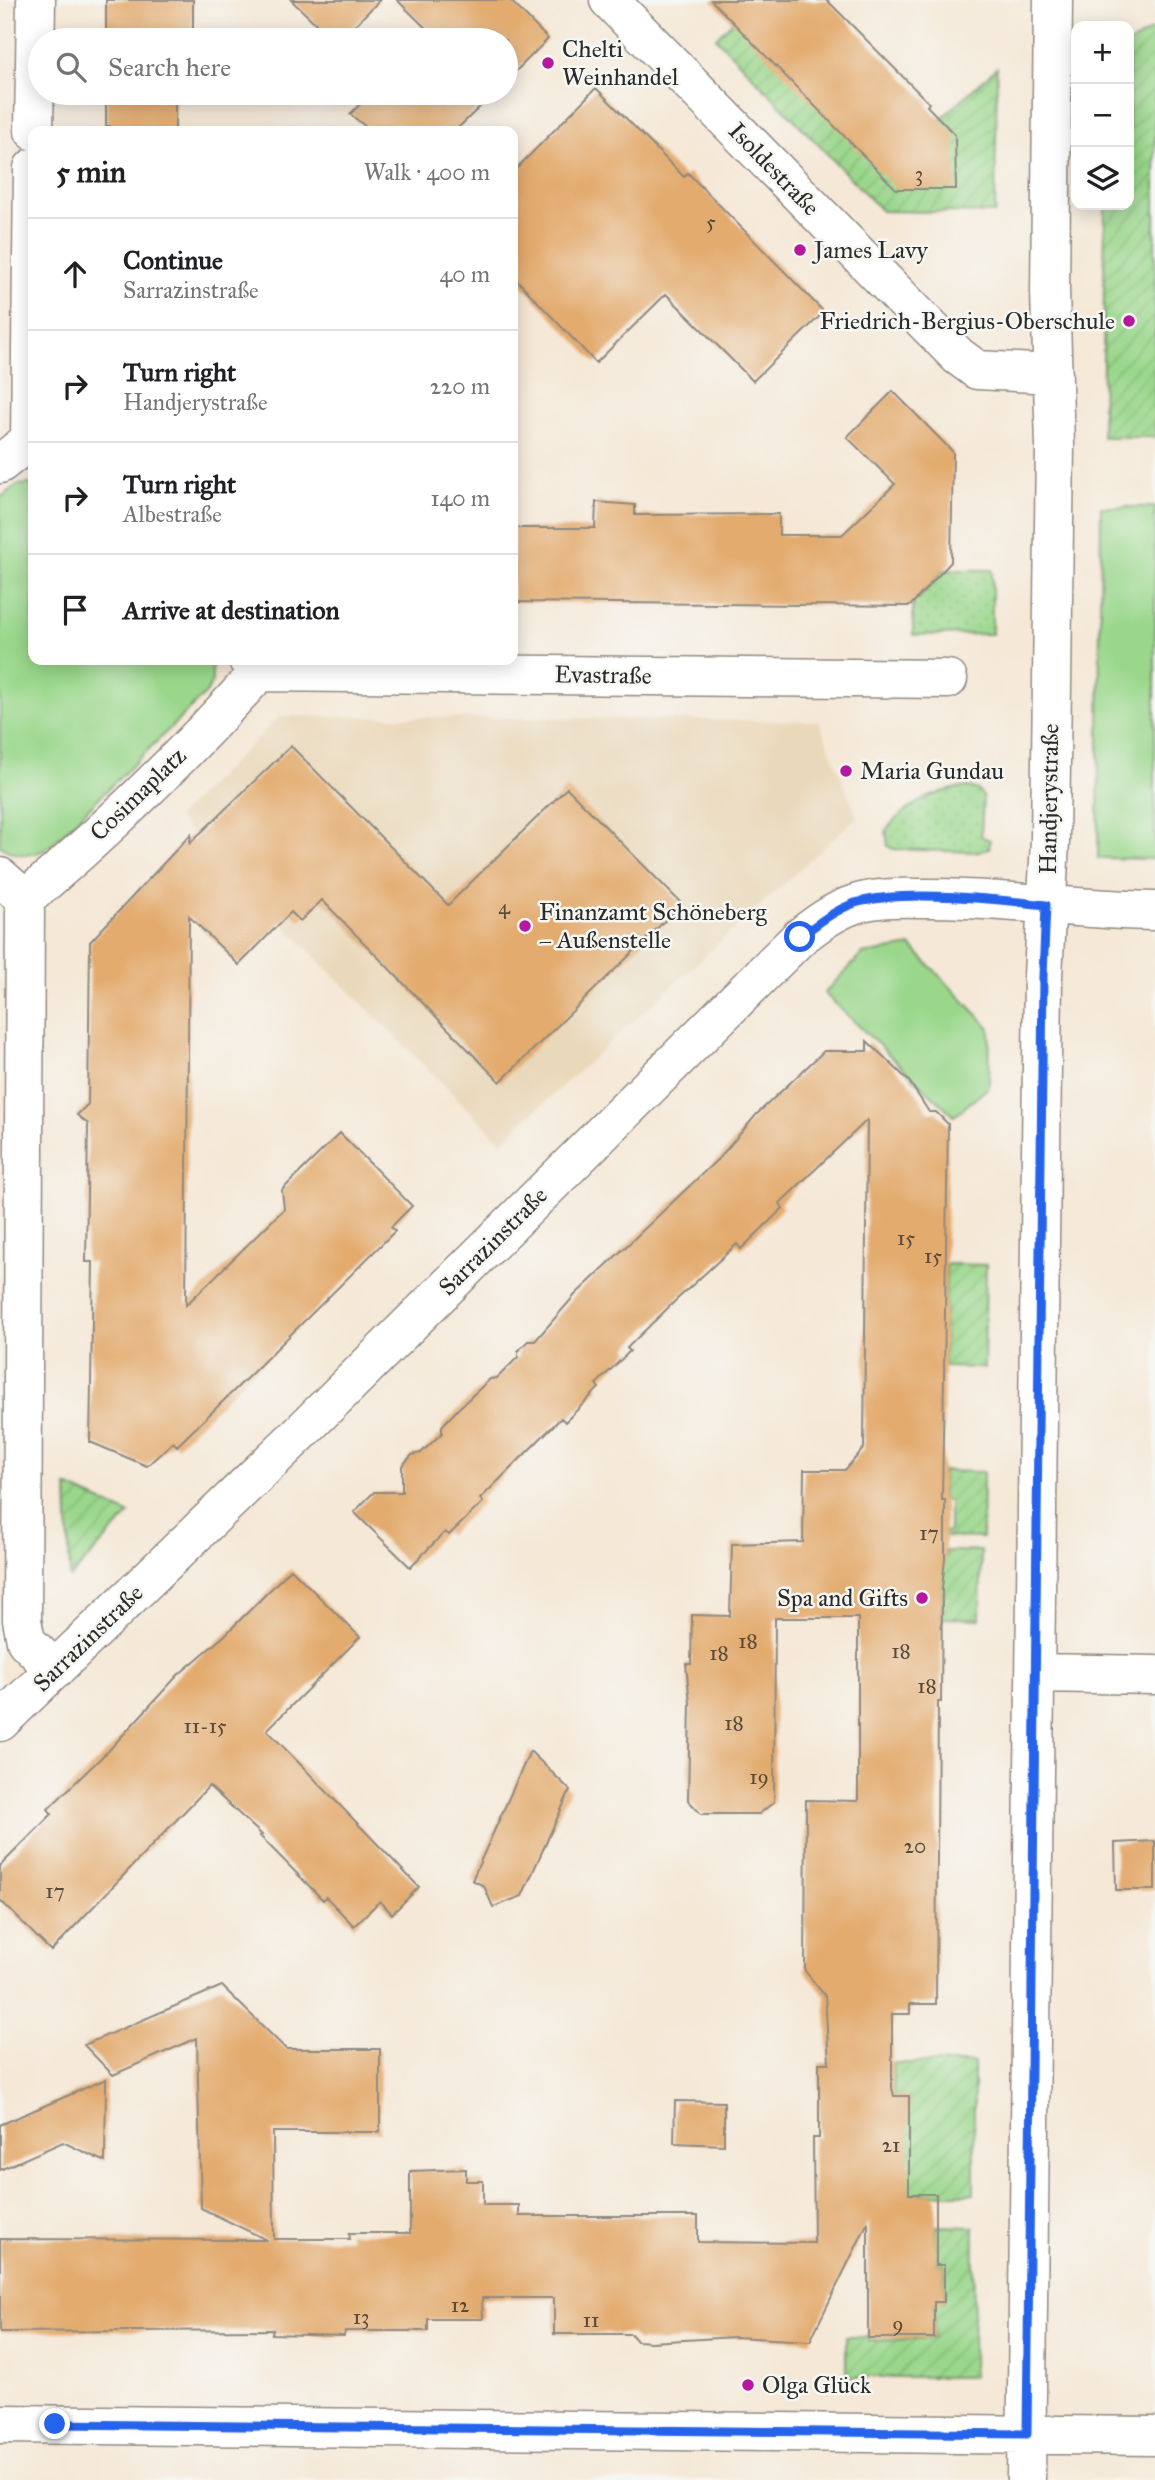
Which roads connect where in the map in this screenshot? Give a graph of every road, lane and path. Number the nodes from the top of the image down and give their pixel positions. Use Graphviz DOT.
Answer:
graph roads {
  1 [pos="36,0"];
  2 [pos="609,0"];
  3 [pos="1053,0"];
  4 [pos="36,28"];
  5 [pos="34,105"];
  6 [pos="34,126"];
  7 [pos="1053,373"];
  8 [pos="28,444"];
  9 [pos="0,464"];
  10 [pos="253,666"];
  11 [pos="948,679"];
  12 [pos="13,888"];
  13 [pos="1046,905"];
  14 [pos="1155,911"];
  15 [pos="11,1293"];
  16 [pos="55,1670"];
  17 [pos="1035,1673"];
  18 [pos="1155,1675"];
  19 [pos="0,1722"];
  20 [pos="0,2424"];
  21 [pos="1027,2434"];
  22 [pos="1155,2435"];
  23 [pos="1026,2480"];
  1 -- 4 [label="street"];
  2 -- 7 [label="street, Isoldestraße"];
  3 -- 7 [label="street, Handjerystraße"];
  5 -- 6 [label="street"];
  7 -- 13 [label="street, Handjerystraße"];
  8 -- 9 [label="street"];
  10 -- 11 [label="street, Evastraße"];
  10 -- 12 [label="street, Cosimaplatz"];
  12 -- 15 [label="street"];
  13 -- 14 [label="street, Sarrazinstraße"];
  13 -- 16 [label="street, Sarrazinstraße"];
  13 -- 17 [label="street, Handjerystraße"];
  15 -- 16 [label="street"];
  16 -- 19 [label="street, Sarrazinstraße"];
  17 -- 18 [label="street"];
  17 -- 21 [label="street, Handjerystraße"];
  20 -- 21 [label="street"];
  21 -- 22 [label="street"];
  21 -- 23 [label="street, Handjerystraße"];
}
